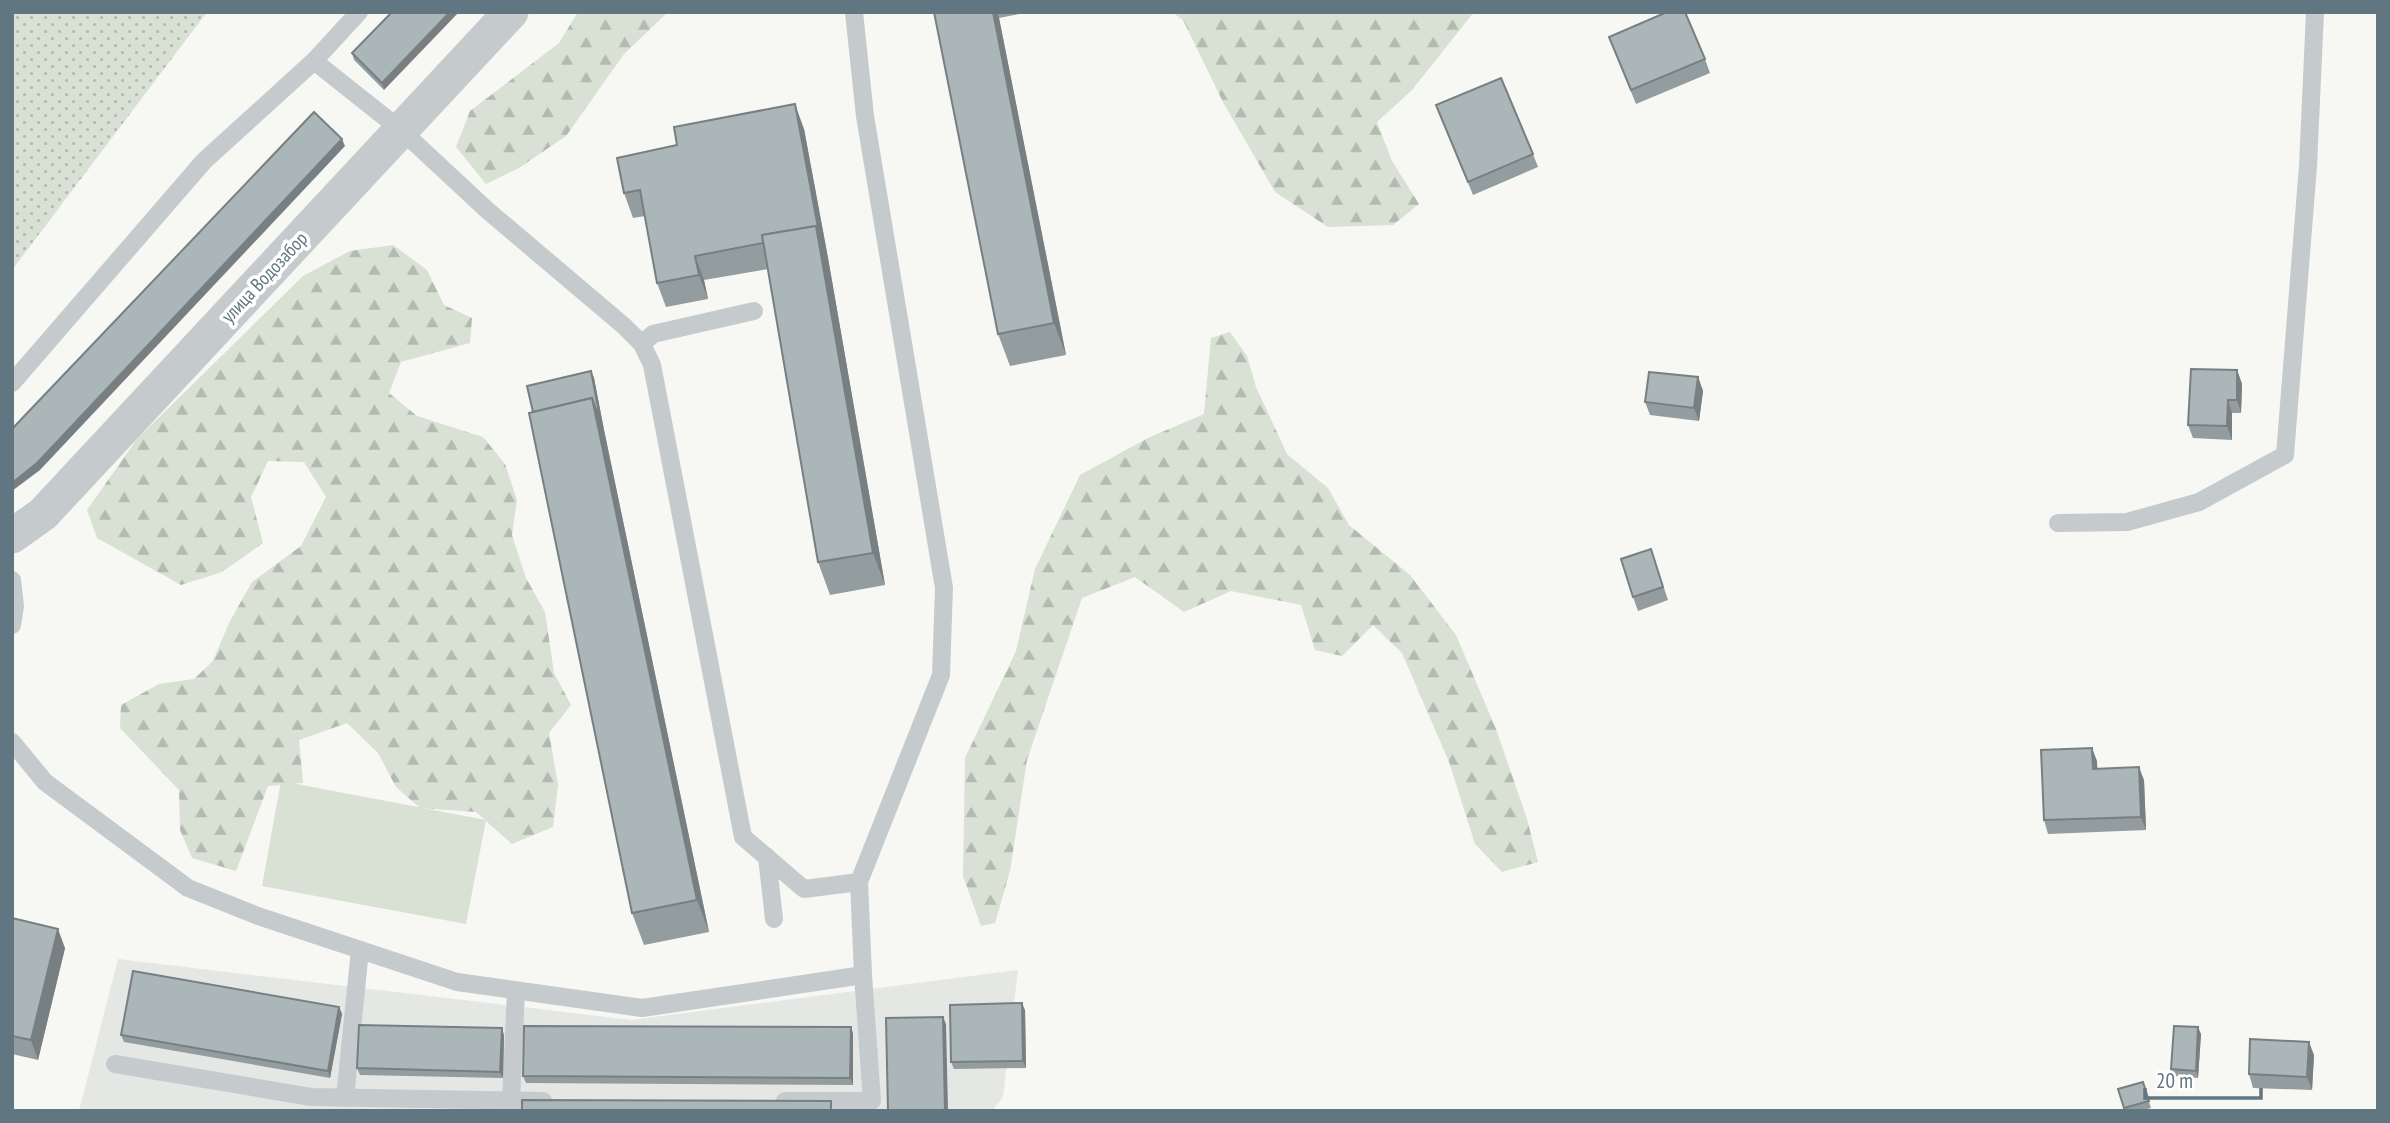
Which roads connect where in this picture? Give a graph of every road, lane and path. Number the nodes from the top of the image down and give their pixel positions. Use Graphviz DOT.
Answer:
graph roads {
  1 [pos="359,12"];
  2 [pos="511,12"];
  3 [pos="854,12"];
  4 [pos="2315,12"];
  5 [pos="314,61"];
  6 [pos="401,130"];
  7 [pos="754,310"];
  8 [pos="642,344"];
  9 [pos="12,383"];
  10 [pos="2058,523"];
  11 [pos="12,536"];
  12 [pos="12,580"];
  13 [pos="12,625"];
  14 [pos="12,742"];
  15 [pos="767,857"];
  16 [pos="859,882"];
  17 [pos="774,919"];
  18 [pos="360,950"];
  19 [pos="863,975"];
  20 [pos="516,990"];
  21 [pos="115,1064"];
  22 [pos="345,1098"];
  23 [pos="511,1101"];
  24 [pos="561,1101"];
  25 [pos="764,1101"];
  1 -- 5 [label="lane"];
  2 -- 6 [label="street, улица Водозабор"];
  3 -- 16 [label="lane"];
  4 -- 10 [label="lane"];
  5 -- 6 [label="lane"];
  5 -- 9 [label="lane"];
  6 -- 8 [label="lane"];
  6 -- 11 [label="street, улица Водозабор"];
  7 -- 8 [label="lane"];
  8 -- 15 [label="lane"];
  12 -- 13 [label="lane"];
  14 -- 18 [label="lane"];
  15 -- 16 [label="lane"];
  15 -- 17 [label="lane"];
  16 -- 19 [label="lane"];
  18 -- 20 [label="lane"];
  18 -- 22 [label="lane"];
  19 -- 20 [label="lane"];
  19 -- 25 [label="lane"];
  20 -- 23 [label="lane"];
  21 -- 22 [label="lane"];
  22 -- 23 [label="lane"];
  23 -- 24 [label="lane"];
}
